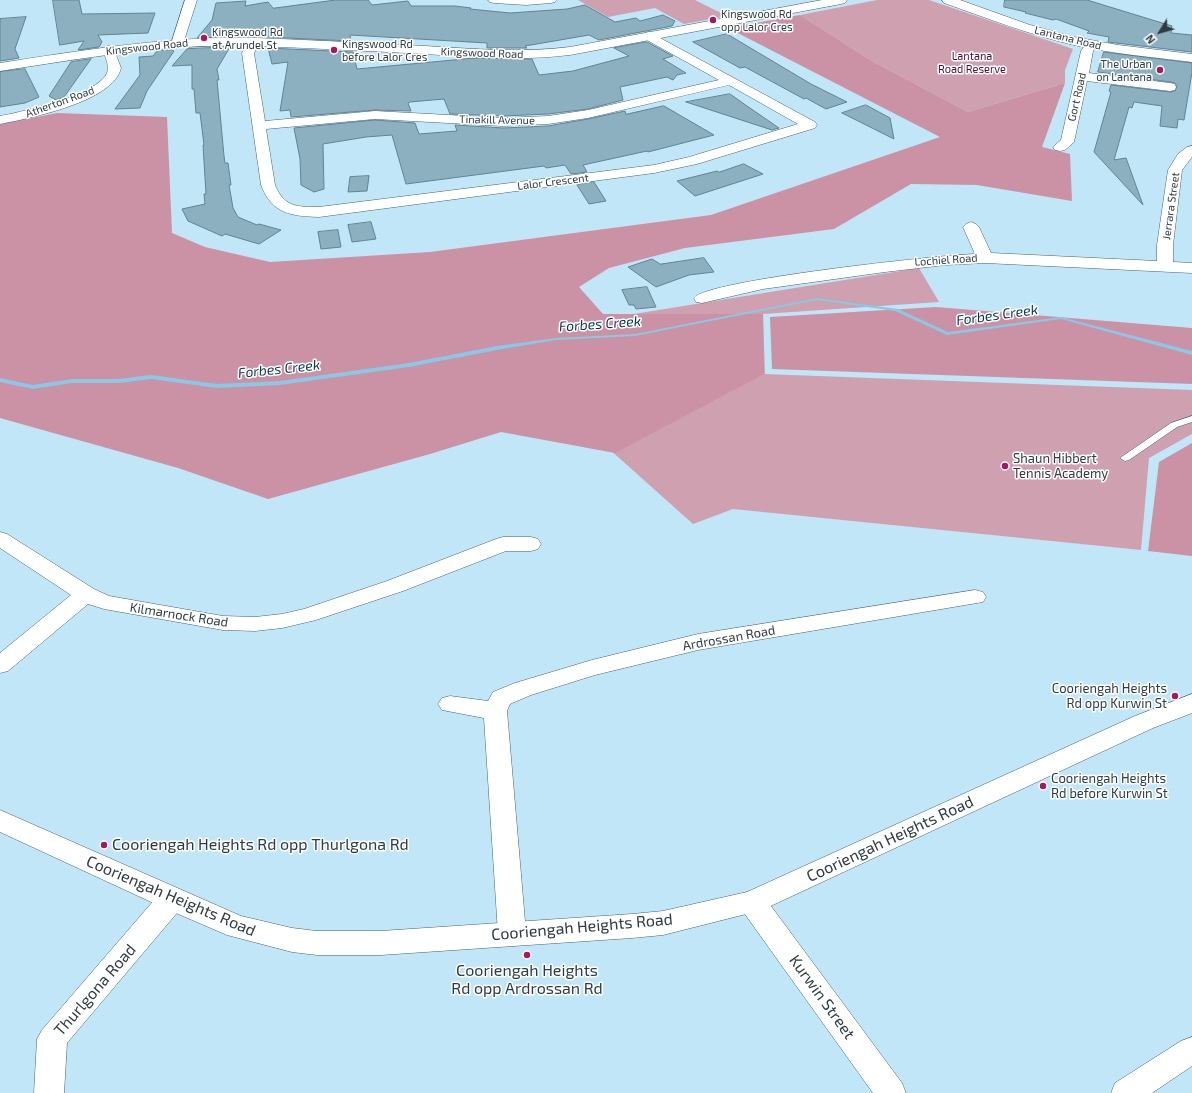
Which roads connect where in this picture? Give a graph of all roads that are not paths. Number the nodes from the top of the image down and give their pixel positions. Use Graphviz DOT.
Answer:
graph roads {
  1 [pos="191,0"];
  2 [pos="494,0"];
  3 [pos="551,0"];
  4 [pos="841,0"];
  5 [pos="948,0"];
  6 [pos="649,36"];
  7 [pos="254,42"];
  8 [pos="176,44"];
  9 [pos="1091,45"];
  10 [pos="109,50"];
  11 [pos="1192,58"];
  12 [pos="0,67"];
  13 [pos="1081,76"];
  14 [pos="730,81"];
  15 [pos="1170,87"];
  16 [pos="0,120"];
  17 [pos="260,126"];
  18 [pos="1060,147"];
  19 [pos="1191,150"];
  20 [pos="971,226"];
  21 [pos="984,258"];
  22 [pos="1165,266"];
  23 [pos="1192,268"];
  24 [pos="702,298"];
  25 [pos="1192,419"];
  26 [pos="1125,458"];
  27 [pos="0,539"];
  28 [pos="531,544"];
  29 [pos="86,594"];
  30 [pos="975,597"];
  31 [pos="0,665"];
  32 [pos="1192,703"];
  33 [pos="450,704"];
  34 [pos="495,711"];
  35 [pos="0,820"];
  36 [pos="172,899"];
  37 [pos="752,902"];
  38 [pos="512,933"];
  39 [pos="1192,1050"];
  40 [pos="49,1093"];
  41 [pos="891,1093"];
  42 [pos="1126,1093"];
  1 -- 8 [label="street"];
  2 -- 3 [label="street"];
  4 -- 6 [label="street, Kingswood Road"];
  5 -- 9 [label="street, Lantana Road"];
  6 -- 7 [label="street, Kingswood Road"];
  6 -- 14 [label="street, Lalor Crescent"];
  7 -- 8 [label="street, Kingswood Road"];
  7 -- 17 [label="street, Lalor Crescent"];
  8 -- 10 [label="street, Kingswood Road"];
  9 -- 11 [label="street, Lantana Road"];
  9 -- 13 [label="street, Gort Road"];
  10 -- 12 [label="street, Kingswood Road"];
  10 -- 16 [label="street, Atherton Road"];
  13 -- 15 [label="street"];
  13 -- 18 [label="street, Gort Road"];
  14 -- 17 [label="street, Tinakill Avenue"];
  14 -- 17 [label="street, Lalor Crescent"];
  19 -- 22 [label="street, Jerrara Street"];
  20 -- 21 [label="street"];
  21 -- 22 [label="street, Lochiel Road"];
  21 -- 24 [label="street, Lochiel Road"];
  22 -- 23 [label="street, Lochiel Road"];
  25 -- 26 [label="lane"];
  27 -- 29 [label="street, Kilmarnock Road"];
  28 -- 29 [label="street, Kilmarnock Road"];
  29 -- 31 [label="street"];
  30 -- 34 [label="street, Ardrossan Road"];
  32 -- 37 [label="street, Cooriengah Heights Road"];
  33 -- 34 [label="street"];
  34 -- 38 [label="street"];
  35 -- 36 [label="street, Cooriengah Heights Road"];
  36 -- 38 [label="street, Cooriengah Heights Road"];
  36 -- 40 [label="street, Thurlgona Road"];
  37 -- 38 [label="street, Cooriengah Heights Road"];
  37 -- 41 [label="street, Kurwin Street"];
  39 -- 42 [label="street"];
}
